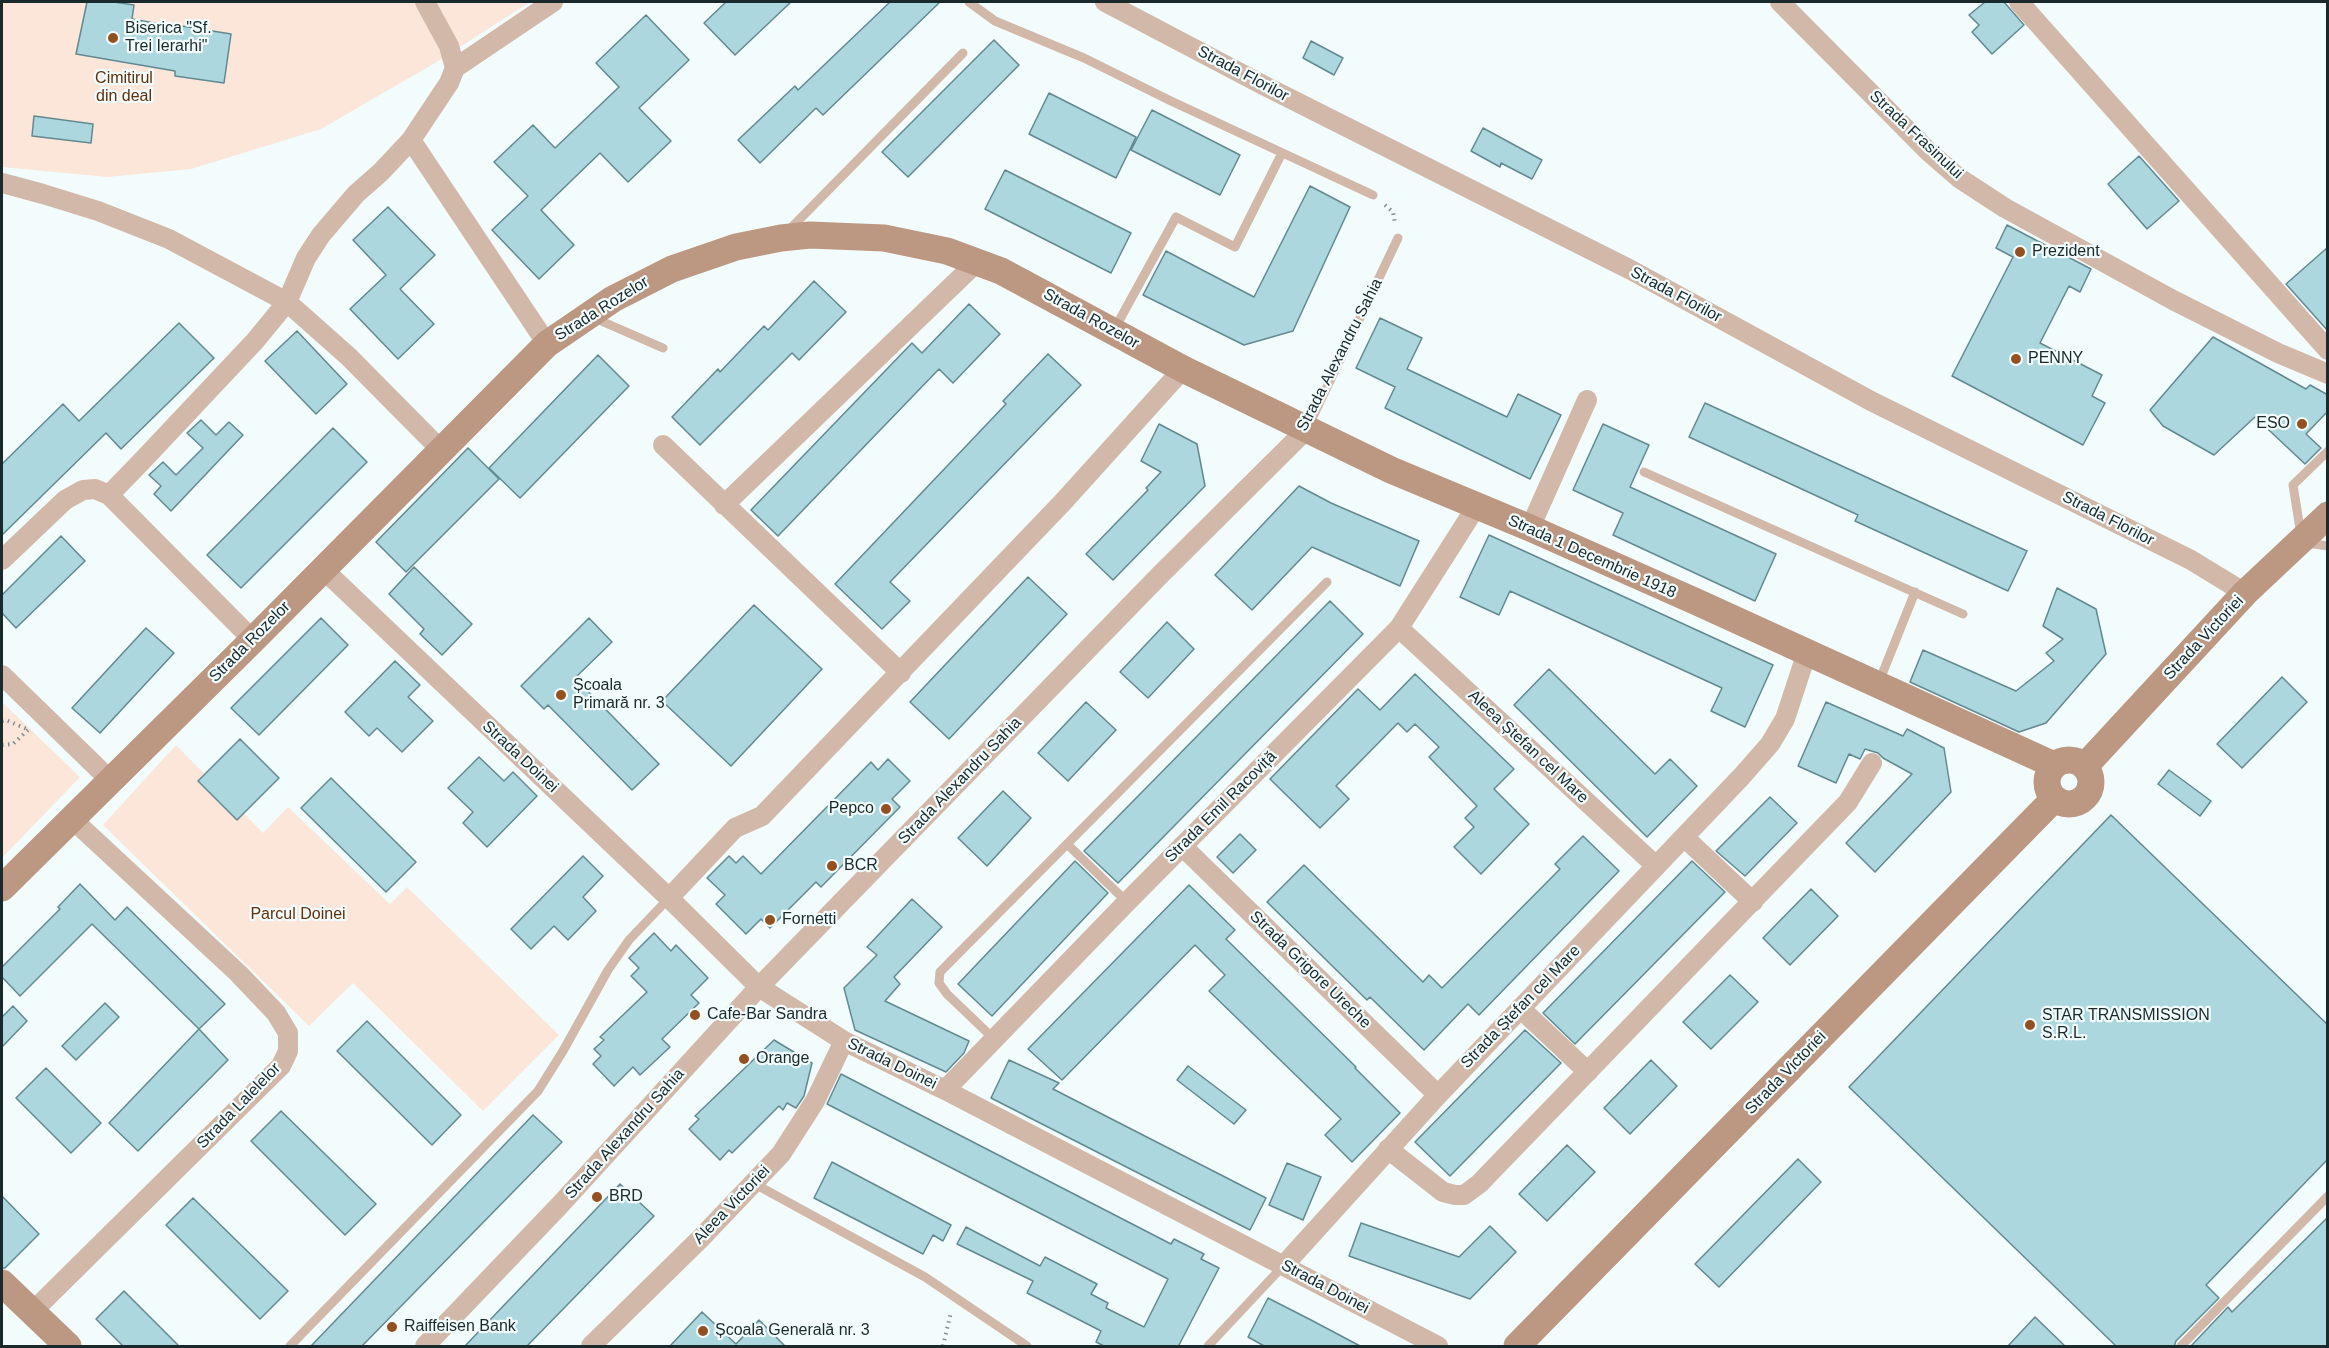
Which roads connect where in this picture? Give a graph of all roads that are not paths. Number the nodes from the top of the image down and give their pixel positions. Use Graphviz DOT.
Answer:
graph roads {
  1 [pos="425,2"];
  2 [pos="553,2"];
  3 [pos="969,2"];
  4 [pos="1105,2"];
  5 [pos="1780,2"];
  6 [pos="2019,2"];
  7 [pos="963,53"];
  8 [pos="455,68"];
  9 [pos="411,140"];
  10 [pos="1282,153"];
  11 [pos="3,189"];
  12 [pos="1372,195"];
  13 [pos="781,238"];
  14 [pos="1398,238"];
  15 [pos="978,261"];
  16 [pos="287,302"];
  17 [pos="587,315"];
  18 [pos="1113,332"];
  19 [pos="547,344"];
  20 [pos="663,348"];
  21 [pos="2328,350"];
  22 [pos="1183,369"];
  23 [pos="2328,374"];
  24 [pos="1587,400"];
  25 [pos="1307,429"];
  26 [pos="663,445"];
  27 [pos="441,450"];
  28 [pos="2328,451"];
  29 [pos="1644,472"];
  30 [pos="109,495"];
  31 [pos="724,505"];
  32 [pos="1476,507"];
  33 [pos="2328,515"];
  34 [pos="1530,528"];
  35 [pos="2300,541"];
  36 [pos="2328,546"];
  37 [pos="2,560"];
  38 [pos="323,569"];
  39 [pos="1327,582"];
  40 [pos="1915,592"];
  41 [pos="2246,593"];
  42 [pos="1963,614"];
  43 [pos="1399,628"];
  44 [pos="253,640"];
  45 [pos="1807,652"];
  46 [pos="901,673"];
  47 [pos="2,675"];
  48 [pos="1878,685"];
  49 [pos="1872,764"];
  50 [pos="2054,765"];
  51 [pos="2085,766"];
  52 [pos="110,780"];
  53 [pos="2054,799"];
  54 [pos="71,818"];
  55 [pos="1684,837"];
  56 [pos="1067,844"];
  57 [pos="1182,846"];
  58 [pos="1656,866"];
  59 [pos="2,888"];
  60 [pos="669,898"];
  61 [pos="1126,902"];
  62 [pos="1753,902"];
  63 [pos="759,987"];
  64 [pos="1520,1008"];
  65 [pos="994,1039"];
  66 [pos="844,1041"];
  67 [pos="1588,1072"];
  68 [pos="945,1089"];
  69 [pos="1438,1095"];
  70 [pos="1388,1149"];
  71 [pos="753,1183"];
  72 [pos="2328,1196"];
  73 [pos="1284,1265"];
  74 [pos="2,1283"];
  75 [pos="32,1312"];
  76 [pos="68,1347"];
  77 [pos="290,1347"];
  78 [pos="425,1347"];
  79 [pos="591,1347"];
  80 [pos="1027,1347"];
  81 [pos="1208,1347"];
  82 [pos="1438,1347"];
  83 [pos="1517,1347"];
  84 [pos="2181,1347"];
  1 -- 8 [label="street"];
  2 -- 8 [label="street"];
  3 -- 10 [label="lane"];
  4 -- 41 [label="street, Strada Florilor"];
  5 -- 23 [label="street, Strada Frasinului"];
  6 -- 21 [label="street"];
  7 -- 13 [label="lane"];
  8 -- 9 [label="street"];
  9 -- 16 [label="street"];
  9 -- 19 [label="street"];
  10 -- 12 [label="lane"];
  10 -- 18 [label="lane"];
  11 -- 16 [label="street"];
  13 -- 15 [label="street, Strada Rozelor"];
  13 -- 17 [label="street, Strada Rozelor"];
  14 -- 25 [label="lane, Strada Alexandru Sahia"];
  15 -- 18 [label="street, Strada Rozelor"];
  15 -- 31 [label="street"];
  16 -- 27 [label="street"];
  16 -- 30 [label="street"];
  17 -- 19 [label="street, Strada Rozelor"];
  17 -- 20 [label="lane"];
  18 -- 22 [label="street, Strada Rozelor"];
  19 -- 27 [label="street, Strada Rozelor"];
  22 -- 25 [label="street, Strada Rozelor"];
  22 -- 46 [label="street"];
  24 -- 34 [label="street"];
  25 -- 32 [label="street, Strada 1 Decembrie 1918"];
  25 -- 63 [label="street, Strada Alexandru Sahia"];
  26 -- 31 [label="street"];
  27 -- 38 [label="street, Strada Rozelor"];
  28 -- 35 [label="lane"];
  29 -- 40 [label="lane"];
  30 -- 37 [label="street"];
  30 -- 44 [label="street"];
  31 -- 46 [label="street"];
  32 -- 34 [label="street, Strada 1 Decembrie 1918"];
  32 -- 43 [label="street, Strada Emil Racoviță"];
  33 -- 35 [label="street, Strada Victoriei"];
  34 -- 45 [label="street, Strada 1 Decembrie 1918"];
  35 -- 36 [label="lane"];
  35 -- 41 [label="street, Strada Victoriei"];
  38 -- 44 [label="street, Strada Rozelor"];
  38 -- 60 [label="street, Strada Doinei"];
  39 -- 56 [label="lane"];
  40 -- 42 [label="lane"];
  40 -- 48 [label="lane"];
  41 -- 51 [label="street, Strada Victoriei"];
  43 -- 57 [label="street, Strada Emil Racoviță"];
  43 -- 58 [label="street, Aleea Ștefan cel Mare"];
  44 -- 52 [label="street, Strada Rozelor"];
  45 -- 48 [label="street, Strada 1 Decembrie 1918"];
  45 -- 55 [label="street, Strada Ștefan cel Mare"];
  46 -- 60 [label="street"];
  47 -- 52 [label="street"];
  48 -- 50 [label="street, Strada 1 Decembrie 1918"];
  49 -- 62 [label="street"];
  50 -- 51 [label="street"];
  50 -- 53 [label="street"];
  51 -- 53 [label="street"];
  52 -- 54 [label="street, Strada Rozelor"];
  53 -- 83 [label="street, Strada Victoriei"];
  54 -- 59 [label="street, Strada Rozelor"];
  54 -- 75 [label="street, Strada Lalelelor"];
  55 -- 58 [label="street, Strada Ștefan cel Mare"];
  55 -- 62 [label="street"];
  56 -- 61 [label="lane"];
  56 -- 65 [label="lane"];
  57 -- 61 [label="street, Strada Emil Racoviță"];
  57 -- 69 [label="street, Strada Grigore Ureche"];
  58 -- 64 [label="street, Strada Ștefan cel Mare"];
  60 -- 63 [label="street, Strada Doinei"];
  60 -- 77 [label="lane"];
  61 -- 65 [label="street, Strada Emil Racoviță"];
  62 -- 67 [label="street"];
  63 -- 66 [label="street, Strada Doinei"];
  63 -- 78 [label="street, Strada Alexandru Sahia"];
  64 -- 67 [label="street"];
  64 -- 69 [label="street, Strada Ștefan cel Mare"];
  65 -- 68 [label="street, Strada Emil Racoviță"];
  66 -- 68 [label="street, Strada Doinei"];
  66 -- 71 [label="street, Aleea Victoriei"];
  67 -- 70 [label="street"];
  68 -- 73 [label="street, Strada Doinei"];
  69 -- 70 [label="street, Strada Ștefan cel Mare"];
  70 -- 73 [label="street, Strada Ștefan cel Mare"];
  71 -- 79 [label="street, Aleea Victoriei"];
  71 -- 80 [label="lane"];
  72 -- 84 [label="lane"];
  73 -- 81 [label="lane, Strada Ștefan cel Mare"];
  73 -- 82 [label="street, Strada Doinei"];
  74 -- 75 [label="street"];
  75 -- 76 [label="street"];
}
